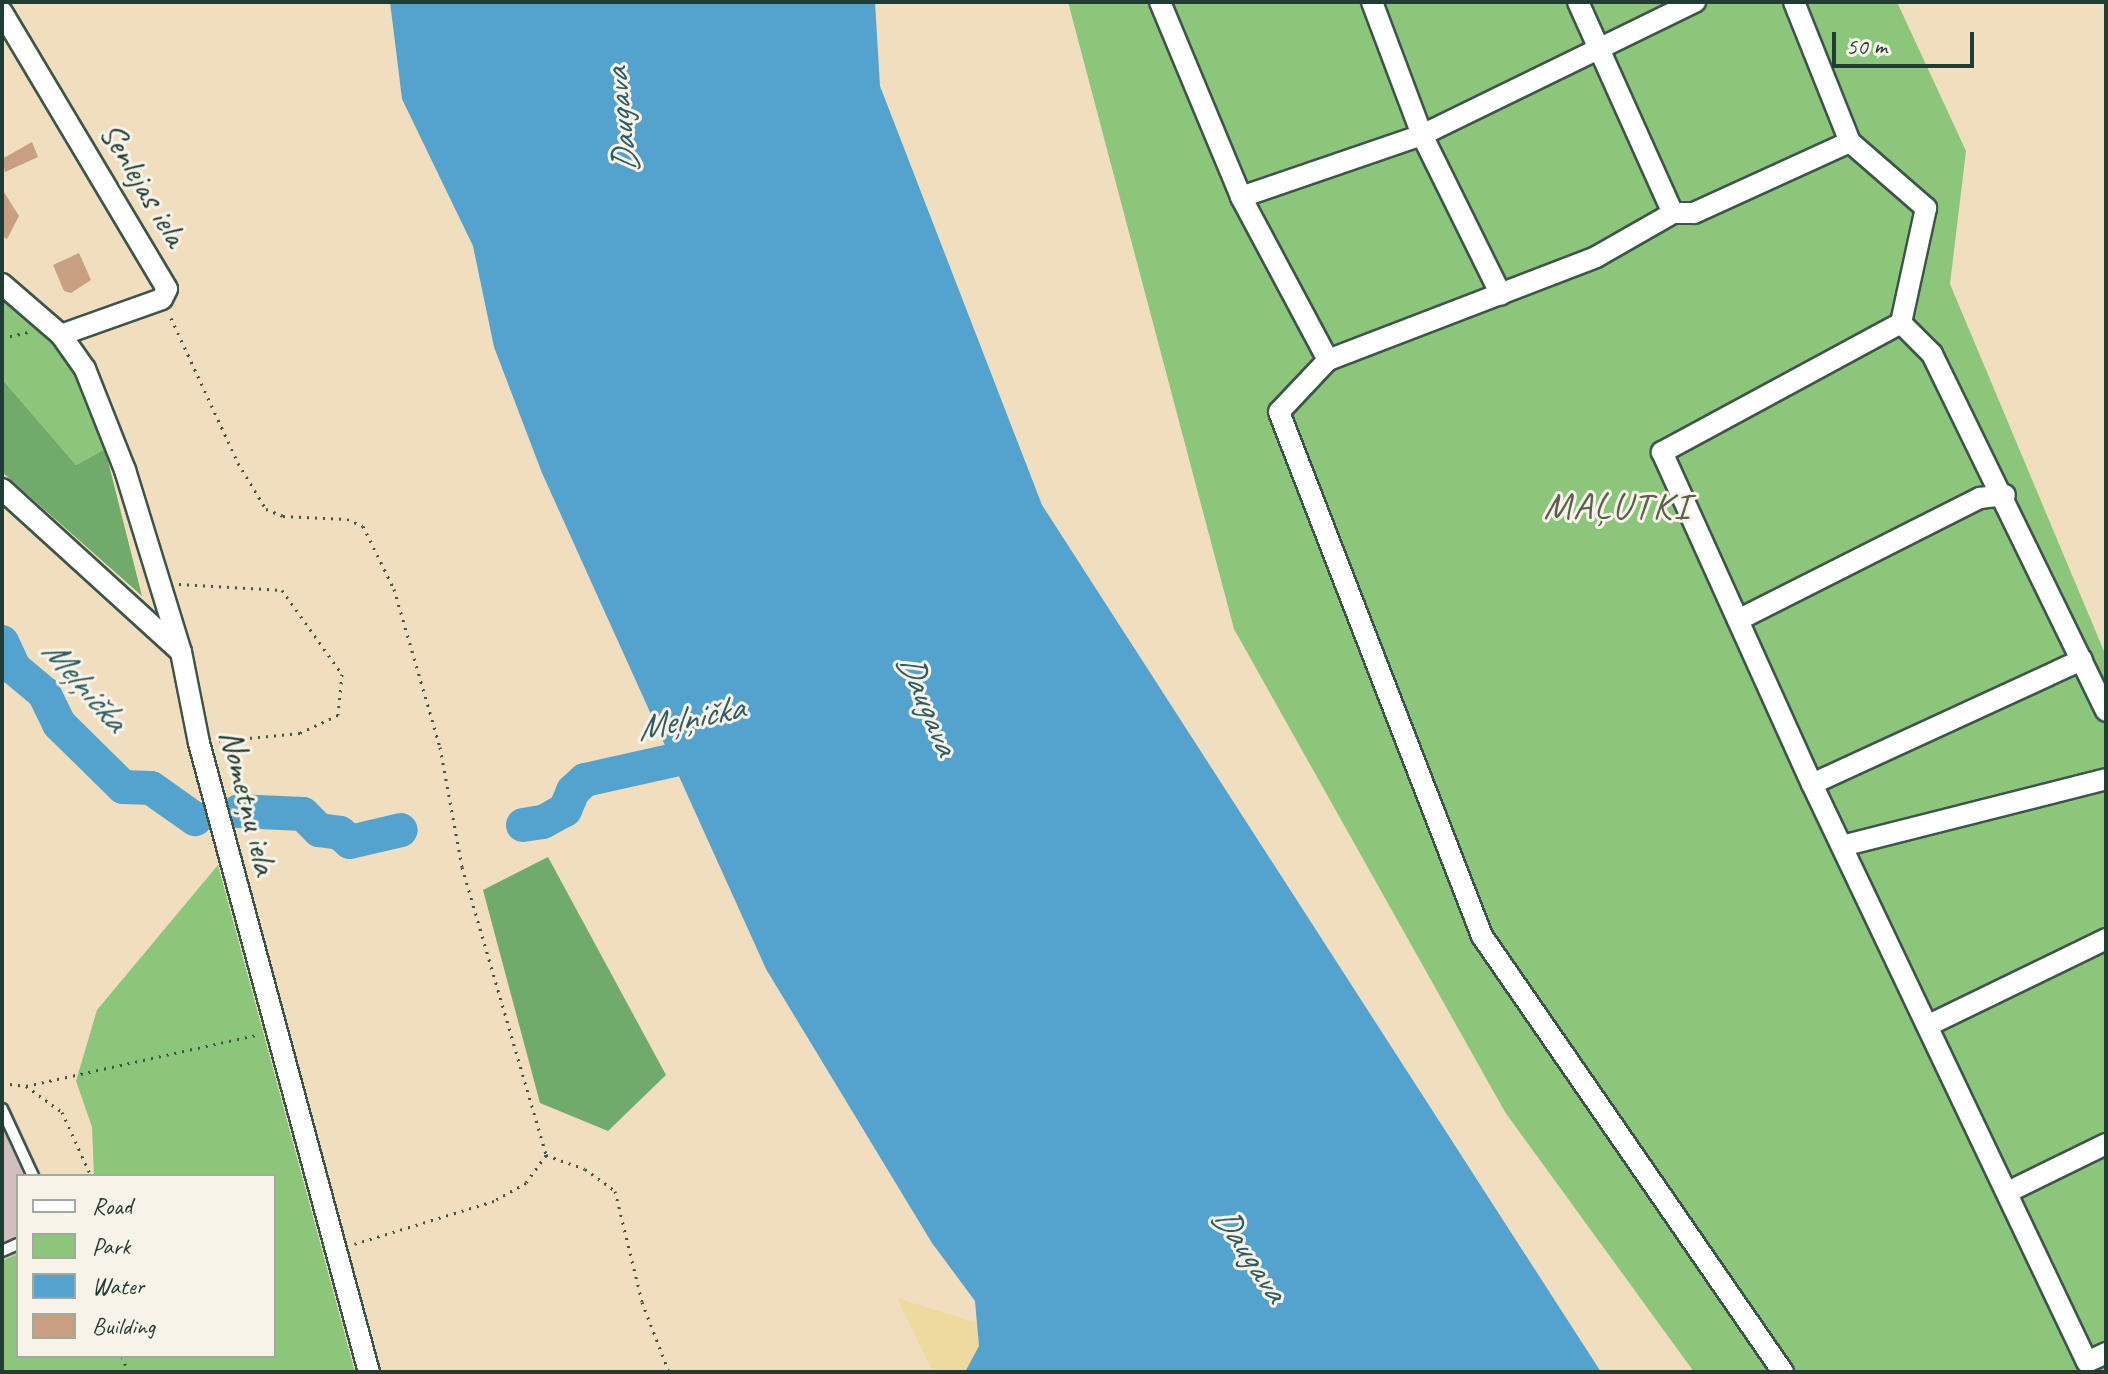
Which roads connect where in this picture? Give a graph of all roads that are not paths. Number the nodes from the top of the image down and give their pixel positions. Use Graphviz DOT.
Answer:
graph roads {
  1 [pos="1160,2"];
  2 [pos="1372,2"];
  3 [pos="1578,2"];
  4 [pos="1695,2"];
  5 [pos="1794,2"];
  6 [pos="2,12"];
  7 [pos="1597,46"];
  8 [pos="1422,135"];
  9 [pos="1850,142"];
  10 [pos="1241,197"];
  11 [pos="1673,213"];
  12 [pos="2,284"];
  13 [pos="1501,295"];
  14 [pos="1901,323"];
  15 [pos="61,335"];
  16 [pos="1328,360"];
  17 [pos="2,489"];
  18 [pos="2005,495"];
  19 [pos="1738,620"];
  20 [pos="181,652"];
  21 [pos="2082,660"];
  22 [pos="2106,711"];
  23 [pos="2106,779"];
  24 [pos="1812,784"];
  25 [pos="1842,846"];
  26 [pos="2106,939"];
  27 [pos="1929,1025"];
  28 [pos="2,1109"];
  29 [pos="2106,1144"];
  30 [pos="32,1174"];
  31 [pos="2010,1191"];
  32 [pos="2106,1353"];
  33 [pos="369,1372"];
  34 [pos="1783,1372"];
  1 -- 10 [label="street"];
  2 -- 8 [label="street"];
  3 -- 7 [label="street"];
  4 -- 7 [label="street"];
  5 -- 9 [label="street"];
  6 -- 15 [label="street, Senlejas iela"];
  7 -- 8 [label="street"];
  7 -- 11 [label="street"];
  8 -- 10 [label="street"];
  8 -- 13 [label="street"];
  9 -- 11 [label="street"];
  9 -- 14 [label="street"];
  10 -- 16 [label="street"];
  11 -- 13 [label="street"];
  12 -- 15 [label="street, Nometņu iela"];
  13 -- 16 [label="street"];
  14 -- 18 [label="street"];
  14 -- 19 [label="street"];
  15 -- 20 [label="street, Nometņu iela"];
  16 -- 34 [label="street"];
  17 -- 20 [label="street"];
  18 -- 19 [label="street"];
  18 -- 21 [label="street"];
  19 -- 24 [label="street"];
  20 -- 33 [label="street, Nometņu iela"];
  21 -- 22 [label="street"];
  21 -- 24 [label="street"];
  23 -- 25 [label="street"];
  24 -- 25 [label="street"];
  25 -- 27 [label="street"];
  26 -- 27 [label="street"];
  27 -- 31 [label="street"];
  28 -- 30 [label="lane"];
  29 -- 31 [label="street"];
  31 -- 32 [label="street"];
}
